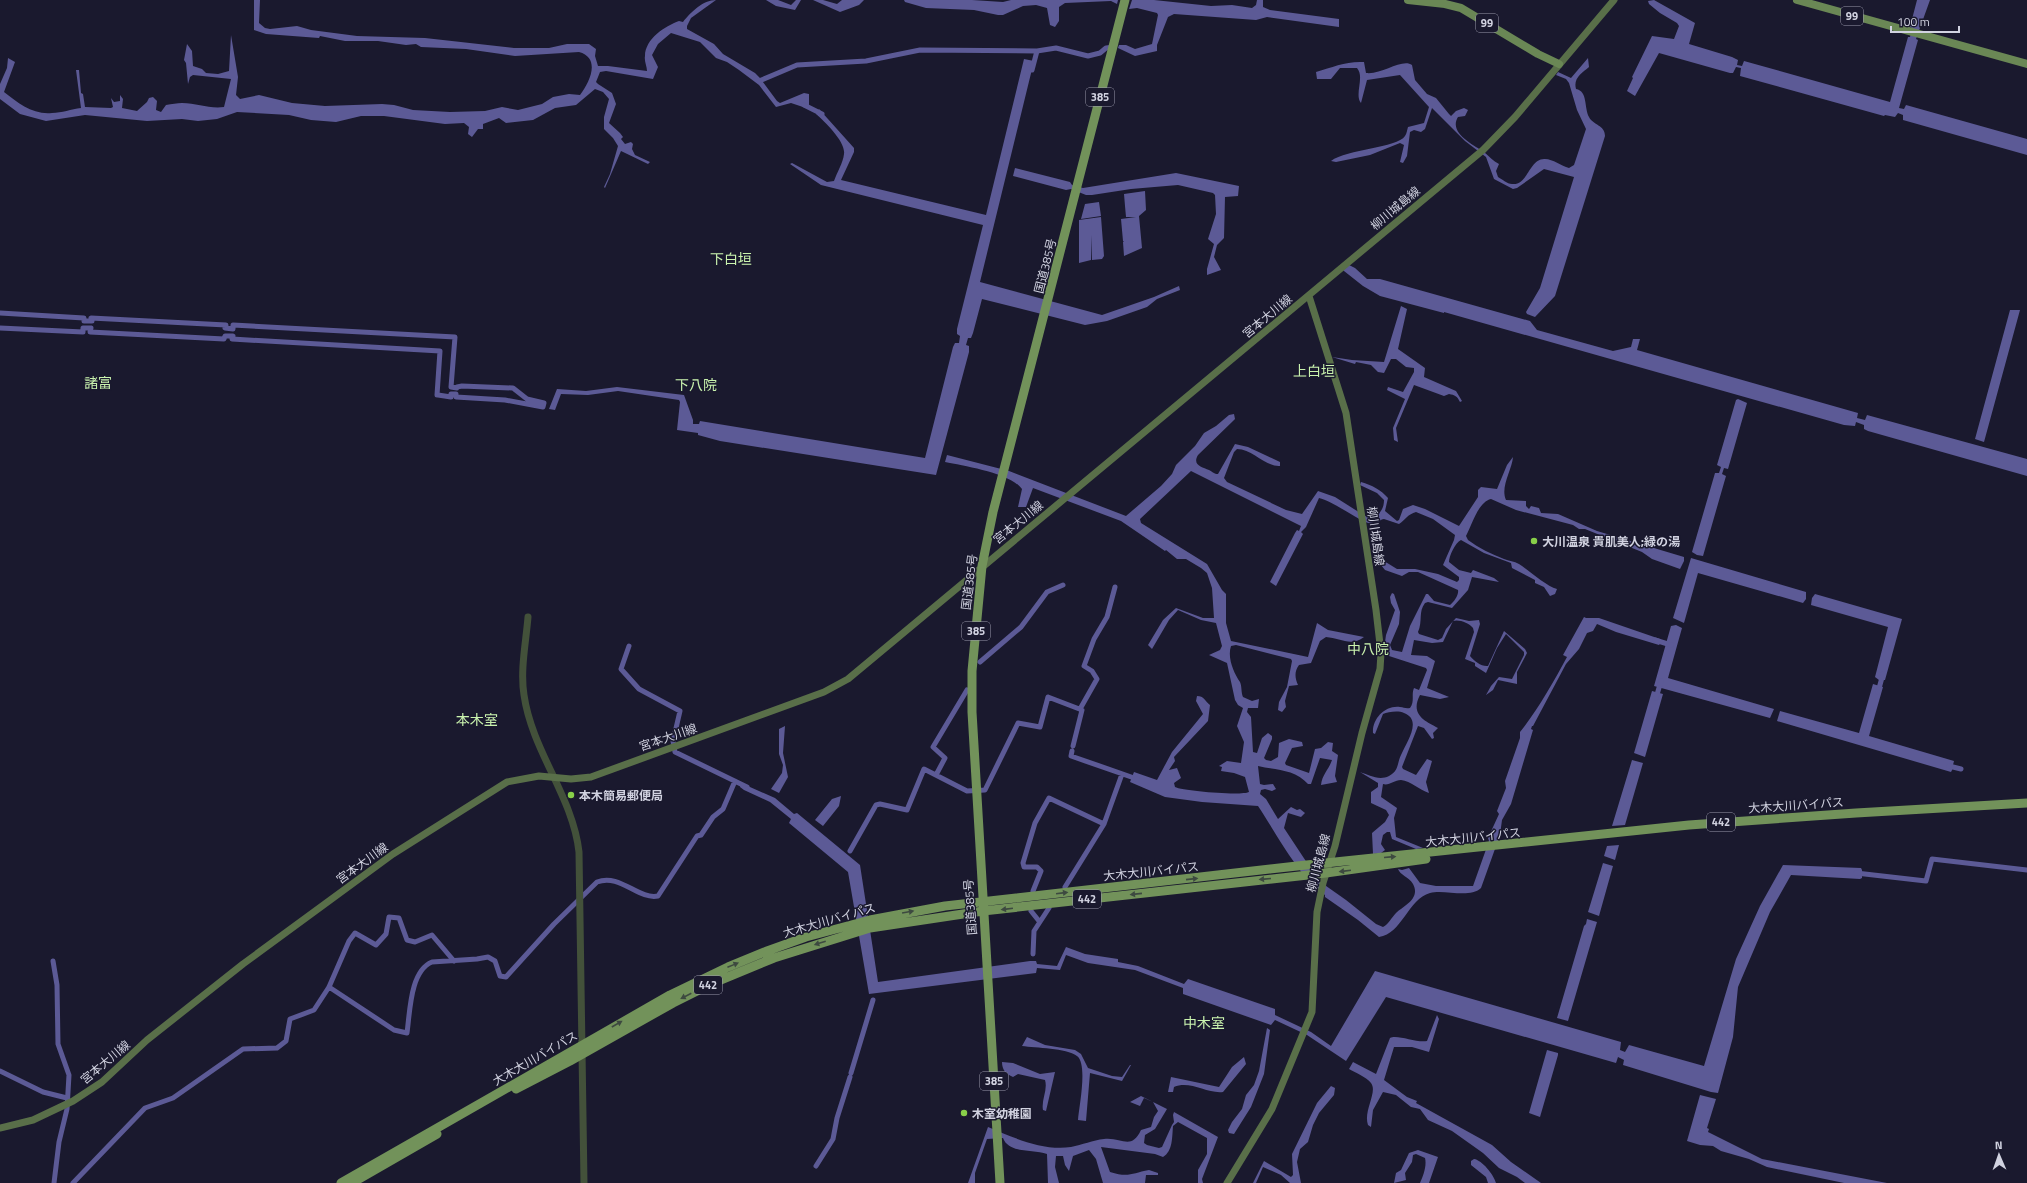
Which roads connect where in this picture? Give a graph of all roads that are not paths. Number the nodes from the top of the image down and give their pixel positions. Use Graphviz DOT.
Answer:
graph roads {
  1 [pos="1125,0"];
  2 [pos="1408,0"];
  3 [pos="1614,0"];
  4 [pos="1797,0"];
  5 [pos="1559,64"];
  6 [pos="2027,64"];
  7 [pos="1308,296"];
  8 [pos="982,566"];
  9 [pos="528,617"];
  10 [pos="555,777"];
  11 [pos="2027,802"];
  12 [pos="2027,807"];
  13 [pos="1948,810"];
  14 [pos="1330,863"];
  15 [pos="1374,863"];
  16 [pos="1326,873"];
  17 [pos="982,907"];
  18 [pos="856,927"];
  19 [pos="583,1043"];
  20 [pos="583,1054"];
  21 [pos="569,1057"];
  22 [pos="550,1067"];
  23 [pos="0,1128"];
  24 [pos="341,1183"];
  25 [pos="352,1183"];
  26 [pos="584,1183"];
  27 [pos="1000,1183"];
  28 [pos="1227,1183"];
  1 -- 8 [label="highway, 国道385号 / 385"];
  2 -- 5 [label="main road, 99"];
  3 -- 5 [label="main road, 柳川城島線"];
  4 -- 6 [label="main road, 99"];
  5 -- 7 [label="main road, 柳川城島線"];
  7 -- 8 [label="main road, 宮本大川線"];
  7 -- 14 [label="main road, 柳川城島線"];
  8 -- 10 [label="main road, 宮本大川線"];
  8 -- 17 [label="highway, 国道385号 / 385"];
  9 -- 10 [label="street"];
  10 -- 19 [label="street"];
  10 -- 23 [label="main road, 宮本大川線"];
  11 -- 13 [label="highway, 大木大川バイパス / 442"];
  12 -- 13 [label="highway, 大木大川バイパス / 442"];
  13 -- 15 [label="highway, 大木大川バイパス / 442"];
  14 -- 15 [label="highway, 大木大川バイパス / 442"];
  14 -- 16 [label="main road, 柳川城島線"];
  17 -- 14 [label="highway, 大木大川バイパス / 442, one-way"];
  15 -- 16 [label="highway, 大木大川バイパス / 442, one-way"];
  16 -- 17 [label="highway, 大木大川バイパス / 442, one-way"];
  16 -- 28 [label="main road, 柳川城島線"];
  17 -- 18 [label="highway, 大木大川バイパス / 442"];
  17 -- 27 [label="highway, 国道385号 / 385"];
  19 -- 18 [label="highway, 大木大川バイパス / 442, one-way"];
  18 -- 20 [label="highway, 大木大川バイパス / 442, one-way"];
  19 -- 20 [label="street"];
  19 -- 21 [label="highway, 大木大川バイパス / 442"];
  20 -- 21 [label="highway, 大木大川バイパス / 442"];
  20 -- 26 [label="street"];
  21 -- 22 [label="highway, 大木大川バイパス / 442"];
  22 -- 24 [label="highway, 大木大川バイパス / 442"];
  22 -- 25 [label="highway, 大木大川バイパス / 442"];
}
